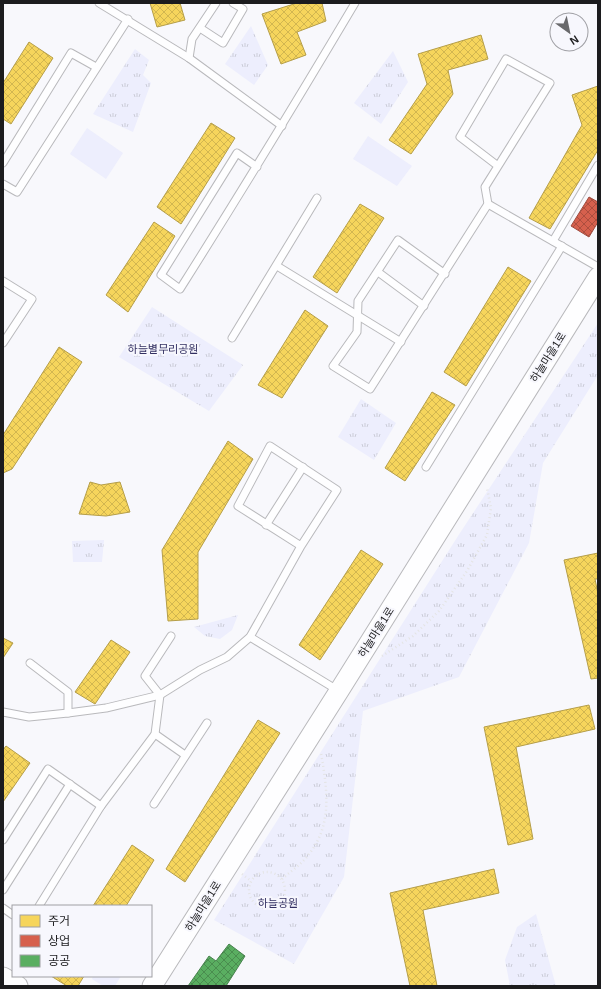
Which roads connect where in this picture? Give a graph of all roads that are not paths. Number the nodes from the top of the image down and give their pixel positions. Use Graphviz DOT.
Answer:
graph roads {
  1 [pos="99,3"];
  2 [pos="216,3"];
  3 [pos="233,3"];
  4 [pos="355,3"];
  5 [pos="128,20"];
  6 [pos="200,28"];
  7 [pos="189,58"];
  8 [pos="96,67"];
  9 [pos="282,126"];
  10 [pos="3,163"];
  11 [pos="598,165"];
  12 [pos="498,166"];
  13 [pos="257,167"];
  14 [pos="3,184"];
  15 [pos="317,198"];
  16 [pos="488,204"];
  17 [pos="553,241"];
  18 [pos="562,246"];
  19 [pos="277,266"];
  20 [pos="598,267"];
  21 [pos="378,272"];
  22 [pos="445,274"];
  23 [pos="598,277"];
  24 [pos="3,281"];
  25 [pos="424,306"];
  26 [pos="358,317"];
  27 [pos="232,338"];
  28 [pos="401,342"];
  29 [pos="3,343"];
  30 [pos="303,467"];
  31 [pos="426,467"];
  32 [pos="266,525"];
  33 [pos="301,546"];
  34 [pos="171,636"];
  35 [pos="250,637"];
  36 [pos="30,663"];
  37 [pos="339,691"];
  38 [pos="160,696"];
  39 [pos="3,712"];
  40 [pos="68,713"];
  41 [pos="206,723"];
  42 [pos="155,734"];
  43 [pos="185,755"];
  44 [pos="70,784"];
  45 [pos="154,804"];
  46 [pos="101,806"];
  47 [pos="3,840"];
  48 [pos="3,890"];
  49 [pos="40,905"];
  50 [pos="3,908"];
  51 [pos="12,914"];
  52 [pos="3,977"];
  53 [pos="18,986"];
  54 [pos="152,986"];
  1 -- 5 [label="lane"];
  2 -- 6 [label="lane"];
  3 -- 6 [label="lane"];
  4 -- 9 [label="lane"];
  5 -- 7 [label="lane"];
  5 -- 8 [label="lane"];
  6 -- 7 [label="lane"];
  7 -- 9 [label="lane"];
  8 -- 10 [label="lane"];
  8 -- 14 [label="lane"];
  9 -- 13 [label="lane"];
  11 -- 17 [label="lane"];
  12 -- 12 [label="lane"];
  12 -- 16 [label="lane"];
  13 -- 13 [label="lane"];
  15 -- 19 [label="lane"];
  16 -- 17 [label="lane"];
  16 -- 22 [label="lane"];
  17 -- 18 [label="lane"];
  18 -- 20 [label="lane"];
  18 -- 31 [label="lane"];
  19 -- 26 [label="lane"];
  19 -- 27 [label="lane"];
  21 -- 22 [label="lane"];
  21 -- 25 [label="lane"];
  21 -- 26 [label="lane"];
  22 -- 25 [label="lane"];
  23 -- 37 [label="street, 하늘마을1로"];
  24 -- 29 [label="lane"];
  25 -- 28 [label="lane"];
  26 -- 28 [label="lane"];
  26 -- 28 [label="lane"];
  30 -- 32 [label="lane"];
  30 -- 32 [label="lane"];
  30 -- 33 [label="lane"];
  32 -- 33 [label="lane"];
  33 -- 35 [label="lane"];
  34 -- 38 [label="lane"];
  35 -- 37 [label="lane"];
  35 -- 38 [label="lane"];
  36 -- 40 [label="lane"];
  37 -- 54 [label="street, 하늘마을1로"];
  38 -- 40 [label="lane"];
  38 -- 42 [label="lane"];
  39 -- 40 [label="lane"];
  41 -- 43 [label="lane"];
  42 -- 43 [label="lane"];
  42 -- 46 [label="lane"];
  43 -- 45 [label="lane"];
  44 -- 46 [label="lane"];
  44 -- 47 [label="lane"];
  44 -- 48 [label="lane"];
  46 -- 49 [label="lane"];
  50 -- 51 [label="lane"];
  52 -- 53 [label="street"];
}
